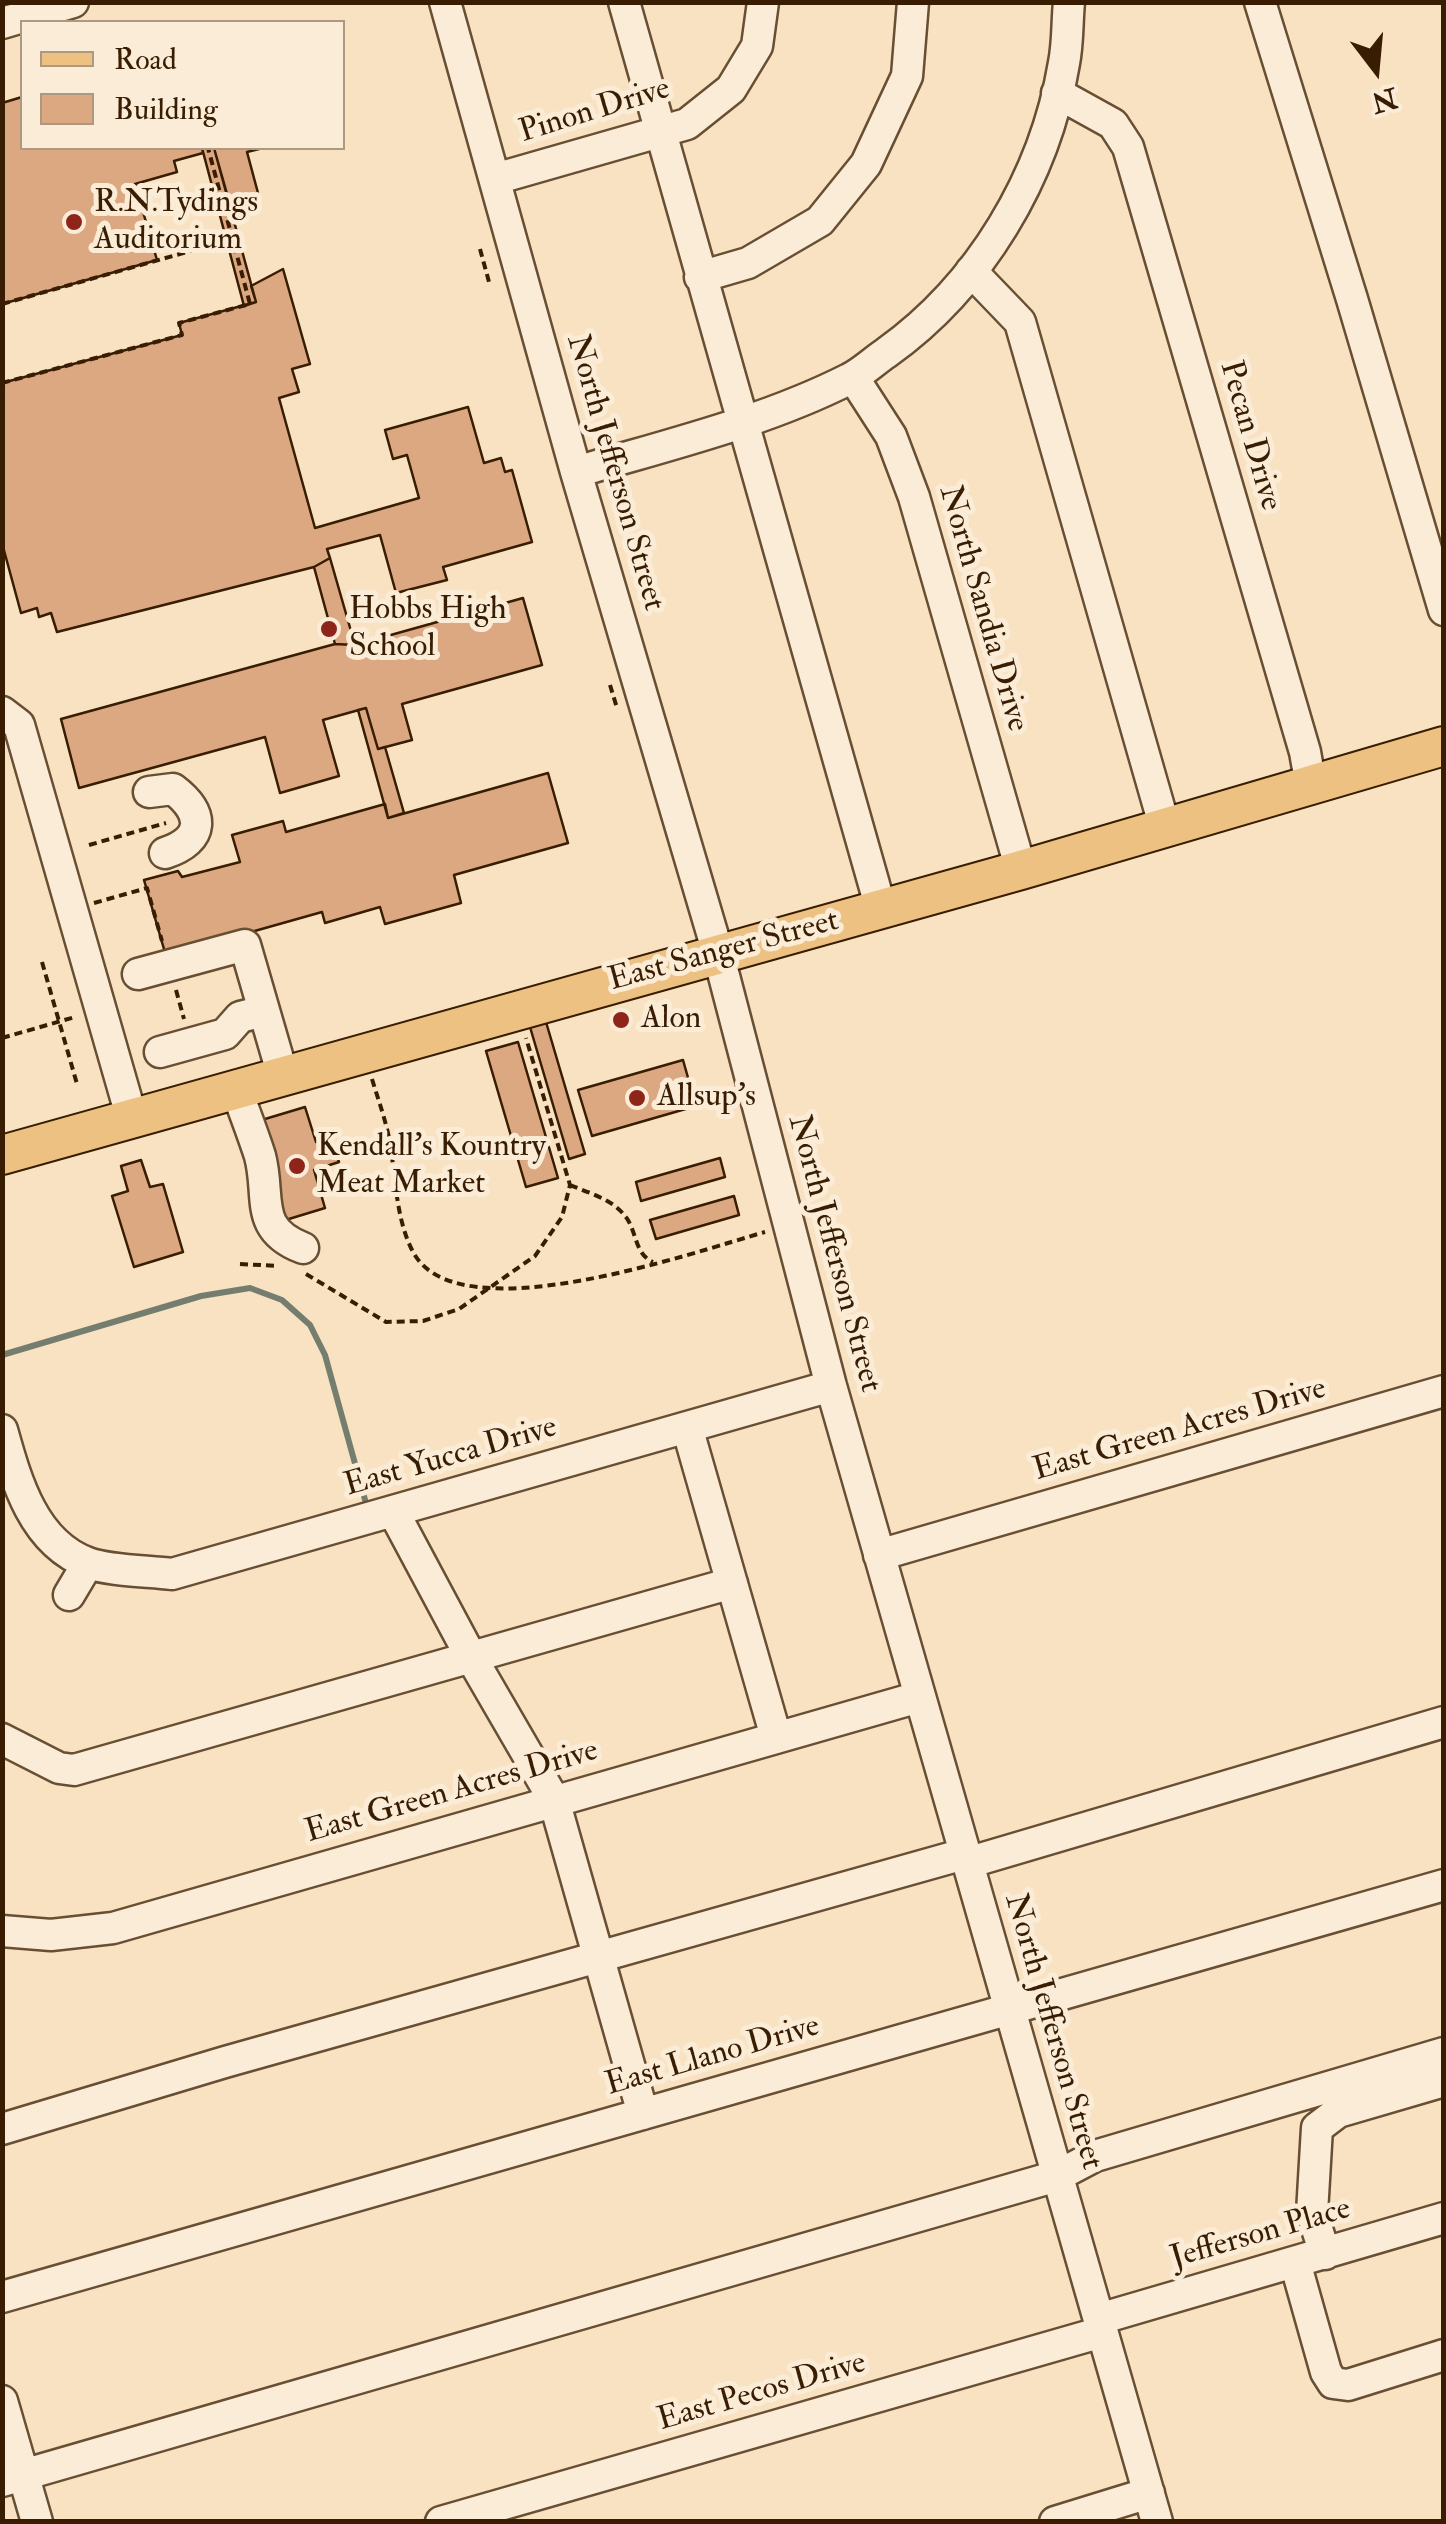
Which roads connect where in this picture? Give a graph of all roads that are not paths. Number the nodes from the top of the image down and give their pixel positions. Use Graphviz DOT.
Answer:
graph roads {
  1 [pos="73,2"];
  2 [pos="444,2"];
  3 [pos="624,2"];
  4 [pos="763,2"];
  5 [pos="913,2"];
  6 [pos="1068,2"];
  7 [pos="1260,2"];
  8 [pos="2,23"];
  9 [pos="1057,93"];
  10 [pos="660,132"];
  11 [pos="494,179"];
  12 [pos="971,271"];
  13 [pos="700,277"];
  14 [pos="853,378"];
  15 [pos="744,421"];
  16 [pos="576,472"];
  17 [pos="1444,610"];
  18 [pos="2,712"];
  19 [pos="1444,746"];
  20 [pos="1311,786"];
  21 [pos="149,792"];
  22 [pos="1166,828"];
  23 [pos="165,853"];
  24 [pos="1021,870"];
  25 [pos="880,909"];
  26 [pos="718,953"];
  27 [pos="138,974"];
  28 [pos="264,1011"];
  29 [pos="160,1052"];
  30 [pos="283,1076"];
  31 [pos="236,1089"];
  32 [pos="132,1119"];
  33 [pos="2,1155"];
  34 [pos="299,1262"];
  35 [pos="830,1386"];
  36 [pos="1444,1391"];
  37 [pos="687,1427"];
  38 [pos="2,1430"];
  39 [pos="393,1511"];
  40 [pos="878,1554"];
  41 [pos="88,1562"];
  42 [pos="732,1583"];
  43 [pos="70,1595"];
  44 [pos="471,1657"];
  45 [pos="919,1697"];
  46 [pos="1444,1722"];
  47 [pos="776,1738"];
  48 [pos="2,1739"];
  49 [pos="554,1800"];
  50 [pos="966,1858"];
  51 [pos="1444,1885"];
  52 [pos="2,1931"];
  53 [pos="600,1958"];
  54 [pos="1009,2009"];
  55 [pos="1444,2053"];
  56 [pos="1444,2081"];
  57 [pos="643,2114"];
  58 [pos="2,2129"];
  59 [pos="1057,2176"];
  60 [pos="1444,2218"];
  61 [pos="1310,2258"];
  62 [pos="2,2297"];
  63 [pos="1100,2326"];
  64 [pos="1444,2355"];
  65 [pos="2,2401"];
  66 [pos="13,2478"];
  67 [pos="1153,2507"];
  68 [pos="37,2522"];
  69 [pos="441,2522"];
  70 [pos="1055,2522"];
  1 -- 8 [label="street"];
  2 -- 11 [label="street, North Jefferson Street"];
  3 -- 10 [label="street"];
  4 -- 10 [label="street, Pinon Drive"];
  5 -- 13 [label="street"];
  6 -- 9 [label="street"];
  7 -- 17 [label="street"];
  9 -- 12 [label="street"];
  9 -- 20 [label="street, Pecan Drive"];
  10 -- 11 [label="street, Pinon Drive"];
  10 -- 13 [label="street"];
  11 -- 16 [label="street, North Jefferson Street"];
  12 -- 14 [label="street"];
  12 -- 22 [label="street"];
  13 -- 15 [label="street"];
  14 -- 15 [label="street"];
  14 -- 24 [label="street, North Sandia Drive"];
  15 -- 16 [label="street"];
  15 -- 25 [label="street"];
  16 -- 26 [label="street, North Jefferson Street"];
  18 -- 32 [label="street"];
  19 -- 20 [label="main road, East Sanger Street"];
  20 -- 22 [label="main road, East Sanger Street"];
  21 -- 23 [label="street"];
  22 -- 24 [label="main road, East Sanger Street"];
  24 -- 25 [label="main road, East Sanger Street"];
  25 -- 26 [label="main road, East Sanger Street"];
  26 -- 30 [label="main road, East Sanger Street"];
  26 -- 35 [label="street, North Jefferson Street"];
  27 -- 28 [label="street"];
  28 -- 29 [label="street"];
  28 -- 30 [label="street"];
  30 -- 31 [label="main road, East Sanger Street"];
  31 -- 32 [label="main road, East Sanger Street"];
  31 -- 34 [label="street"];
  32 -- 33 [label="main road, East Sanger Street"];
  35 -- 37 [label="street, East Yucca Drive"];
  35 -- 40 [label="street, North Jefferson Street"];
  36 -- 40 [label="street, East Green Acres Drive"];
  37 -- 39 [label="street, East Yucca Drive"];
  37 -- 42 [label="street"];
  38 -- 41 [label="street"];
  39 -- 41 [label="street, East Yucca Drive"];
  39 -- 44 [label="street"];
  40 -- 45 [label="street, North Jefferson Street"];
  41 -- 43 [label="street"];
  42 -- 44 [label="street"];
  42 -- 47 [label="street"];
  44 -- 48 [label="street"];
  44 -- 49 [label="street"];
  45 -- 47 [label="street, East Green Acres Drive"];
  45 -- 50 [label="street, North Jefferson Street"];
  46 -- 50 [label="street"];
  47 -- 49 [label="street, East Green Acres Drive"];
  49 -- 52 [label="street, East Green Acres Drive"];
  49 -- 53 [label="street"];
  50 -- 53 [label="street"];
  50 -- 54 [label="street, North Jefferson Street"];
  51 -- 54 [label="street, East Llano Drive"];
  53 -- 57 [label="street"];
  53 -- 58 [label="street"];
  54 -- 57 [label="street, East Llano Drive"];
  54 -- 59 [label="street, North Jefferson Street"];
  55 -- 59 [label="street"];
  56 -- 61 [label="street"];
  57 -- 62 [label="street, East Llano Drive"];
  59 -- 63 [label="street, North Jefferson Street"];
  59 -- 66 [label="street"];
  60 -- 61 [label="street, Jefferson Place"];
  61 -- 63 [label="street, Jefferson Place"];
  61 -- 64 [label="street"];
  63 -- 67 [label="street, North Jefferson Street"];
  63 -- 69 [label="street, East Pecos Drive"];
  65 -- 66 [label="street"];
  66 -- 68 [label="street"];
  67 -- 70 [label="street"];
}
